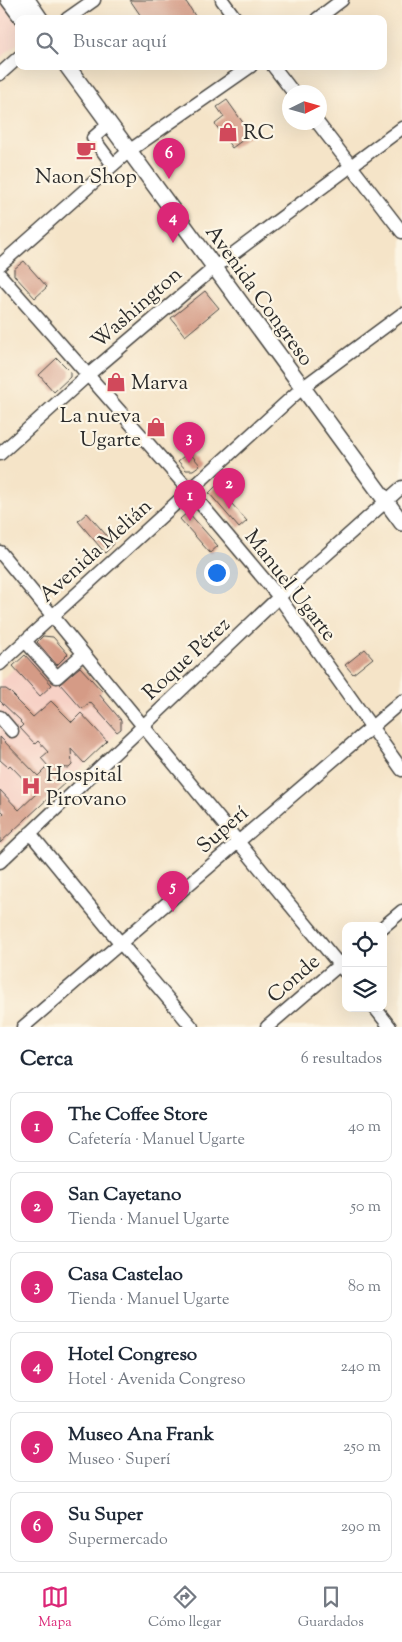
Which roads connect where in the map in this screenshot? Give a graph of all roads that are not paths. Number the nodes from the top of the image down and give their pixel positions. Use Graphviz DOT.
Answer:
graph roads {
  1 [pos="7,0"];
  2 [pos="18,0"];
  3 [pos="29,0"];
  4 [pos="94,0"];
  5 [pos="222,0"];
  6 [pos="342,0"];
  7 [pos="18,15"];
  8 [pos="29,15"];
  9 [pos="39,15"];
  10 [pos="73,15"];
  11 [pos="233,15"];
  12 [pos="322,15"];
  13 [pos="15,61"];
  14 [pos="70,70"];
  15 [pos="246,70"];
  16 [pos="276,70"];
  17 [pos="0,74"];
  18 [pos="288,85"];
  19 [pos="109,124"];
  20 [pos="402,128"];
  21 [pos="323,130"];
  22 [pos="129,151"];
  23 [pos="113,165"];
  24 [pos="351,166"];
  25 [pos="402,232"];
  26 [pos="0,265"];
  27 [pos="214,268"];
  28 [pos="0,275"];
  29 [pos="402,314"];
  30 [pos="88,375"];
  31 [pos="302,388"];
  32 [pos="0,454"];
  33 [pos="402,487"];
  34 [pos="190,491"];
  35 [pos="386,500"];
  36 [pos="402,523"];
  37 [pos="0,552"];
  38 [pos="279,597"];
  39 [pos="52,616"];
  40 [pos="25,641"];
  41 [pos="84,654"];
  42 [pos="0,664"];
  43 [pos="402,701"];
  44 [pos="0,717"];
  45 [pos="143,726"];
  46 [pos="371,727"];
  47 [pos="12,731"];
  48 [pos="402,770"];
  49 [pos="30,833"];
  50 [pos="238,843"];
  51 [pos="0,862"];
  52 [pos="402,911"];
  53 [pos="387,924"];
  54 [pos="120,943"];
  55 [pos="342,964"];
  56 [pos="343,967"];
  57 [pos="378,1012"];
  58 [pos="23,1027"];
  59 [pos="192,1027"];
  60 [pos="267,1027"];
  61 [pos="390,1027"];
  1 -- 7 [label="street"];
  2 -- 8 [label="main road"];
  3 -- 9 [label="street"];
  4 -- 10 [label="street"];
  5 -- 11 [label="street"];
  6 -- 12 [label="street"];
  13 -- 17 [label="street"];
  14 -- 19 [label="main road, Avenida Congreso"];
  15 -- 22 [label="street"];
  16 -- 18 [label="street"];
  19 -- 22 [label="main road, Avenida Congreso"];
  19 -- 23 [label="street"];
  20 -- 24 [label="street, Washington"];
  21 -- 24 [label="street"];
  22 -- 23 [label="street"];
  22 -- 27 [label="main road, Avenida Congreso"];
  23 -- 26 [label="street"];
  24 -- 25 [label="street"];
  24 -- 27 [label="street, Washington"];
  27 -- 30 [label="street, Washington"];
  27 -- 31 [label="main road, Avenida Congreso"];
  28 -- 30 [label="street, Manuel Ugarte"];
  29 -- 31 [label="street, Avenida Melián"];
  30 -- 32 [label="street, Washington"];
  30 -- 34 [label="street, Manuel Ugarte"];
  31 -- 34 [label="street, Avenida Melián"];
  31 -- 35 [label="main road, Avenida Congreso"];
  33 -- 35 [label="street, Roque Pérez"];
  34 -- 38 [label="street, Manuel Ugarte"];
  34 -- 39 [label="street, Avenida Melián"];
  35 -- 36 [label="main road, Avenida Congreso"];
  35 -- 38 [label="street, Roque Pérez"];
  37 -- 39 [label="street"];
  38 -- 45 [label="street, Roque Pérez"];
  38 -- 46 [label="street, Manuel Ugarte"];
  39 -- 40 [label="street, Avenida Melián"];
  39 -- 41 [label="street"];
  40 -- 41 [label="street"];
  40 -- 42 [label="street, Avenida Melián"];
  41 -- 45 [label="street"];
  43 -- 46 [label="street, Superí"];
  44 -- 47 [label="street"];
  45 -- 49 [label="street, Roque Pérez"];
  45 -- 50 [label="street"];
  46 -- 48 [label="street, Manuel Ugarte"];
  46 -- 50 [label="street, Superí"];
  49 -- 51 [label="street, Roque Pérez"];
  49 -- 54 [label="street"];
  50 -- 54 [label="street, Superí"];
  50 -- 55 [label="street"];
  52 -- 53 [label="street"];
  54 -- 58 [label="street, Superí"];
  54 -- 59 [label="street"];
  56 -- 60 [label="street, Conde"];
  57 -- 61 [label="street"];
}
